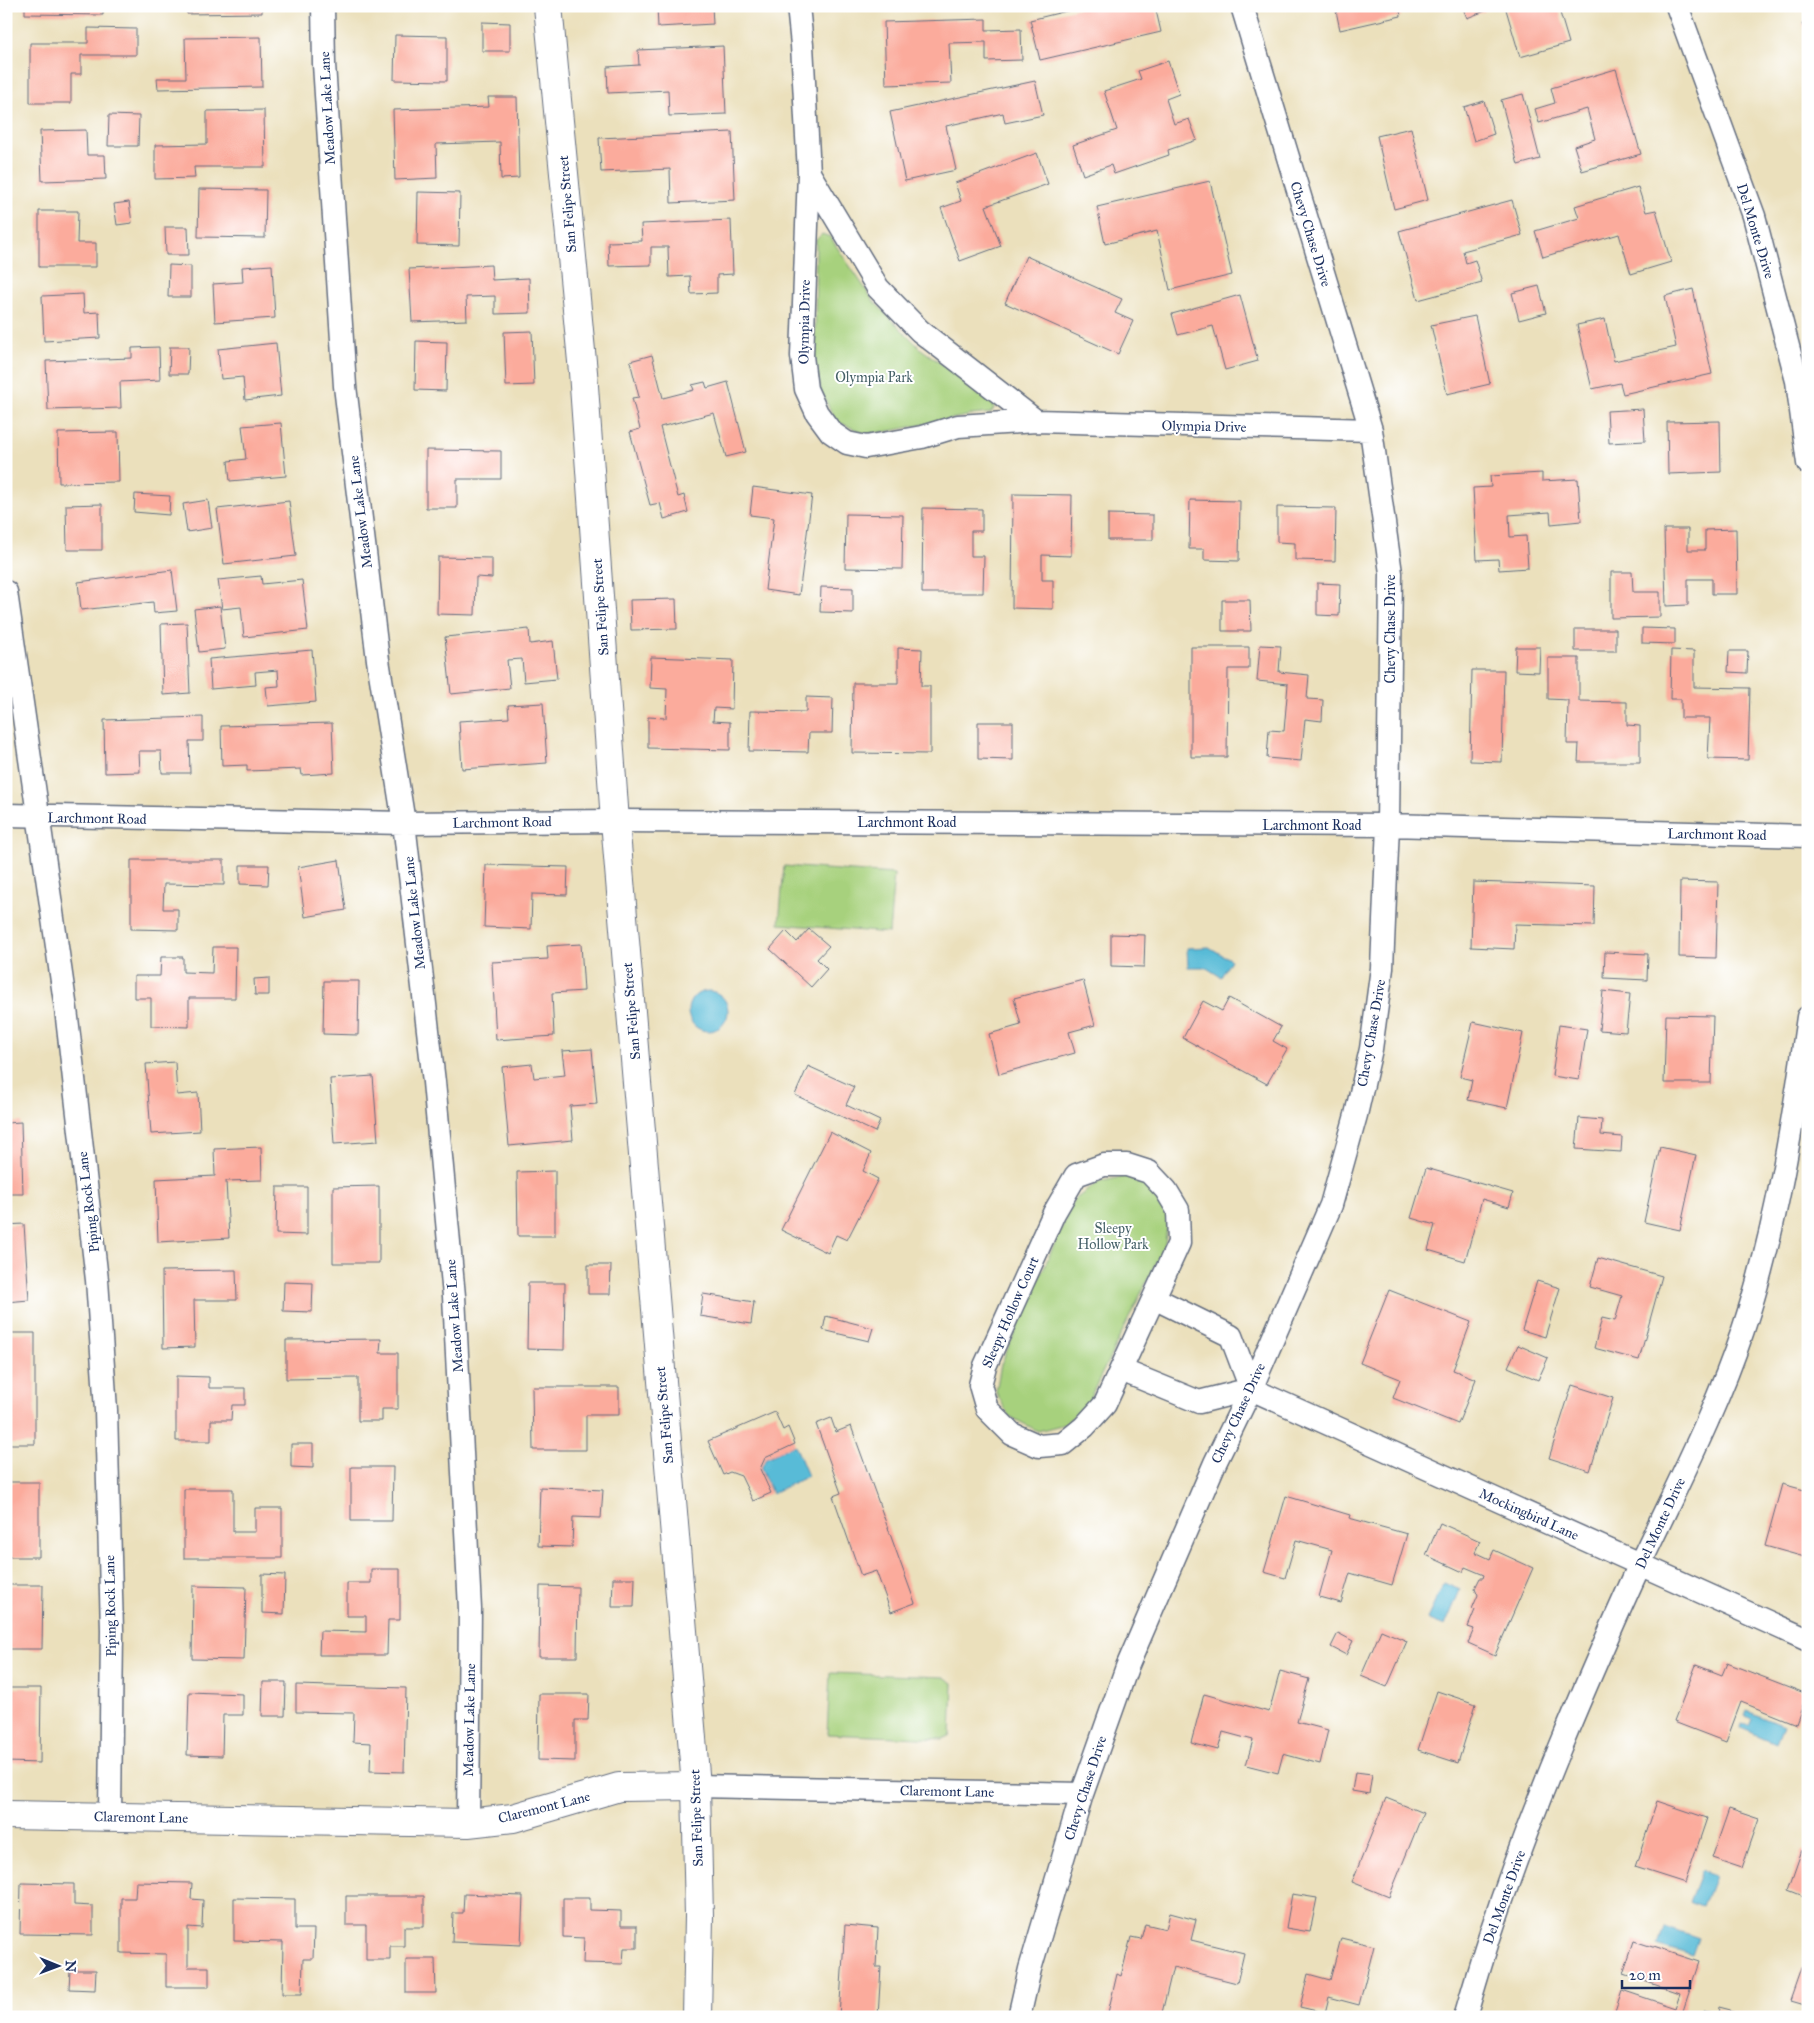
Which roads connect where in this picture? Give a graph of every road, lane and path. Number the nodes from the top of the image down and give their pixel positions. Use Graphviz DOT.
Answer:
graph roads {
  1 [pos="324,6"];
  2 [pos="548,6"];
  3 [pos="798,6"];
  4 [pos="1242,6"];
  5 [pos="1677,6"];
  6 [pos="809,173"];
  7 [pos="1036,421"];
  8 [pos="1371,430"];
  9 [pos="1808,463"];
  10 [pos="6,592"];
  11 [pos="6,815"];
  12 [pos="39,816"];
  13 [pos="615,821"];
  14 [pos="404,823"];
  15 [pos="1388,825"];
  16 [pos="1808,836"];
  17 [pos="1808,1017"];
  18 [pos="1154,1298"];
  19 [pos="1121,1370"];
  20 [pos="1251,1388"];
  21 [pos="1640,1564"];
  22 [pos="1808,1640"];
  23 [pos="696,1786"];
  24 [pos="1082,1794"];
  25 [pos="6,1815"];
  26 [pos="110,1817"];
  27 [pos="468,1822"];
  28 [pos="697,2017"];
  29 [pos="1019,2017"];
  30 [pos="1465,2017"];
  1 -- 14 [label="street, Meadow Lake Lane"];
  2 -- 13 [label="main road, San Felipe Street"];
  3 -- 6 [label="street, Olympia Drive"];
  4 -- 8 [label="street, Chevy Chase Drive"];
  5 -- 9 [label="street, Del Monte Drive"];
  6 -- 7 [label="street, Olympia Drive"];
  6 -- 7 [label="street, Olympia Drive"];
  7 -- 8 [label="street, Olympia Drive"];
  8 -- 15 [label="street, Chevy Chase Drive"];
  10 -- 12 [label="street, Piping Rock Lane"];
  11 -- 12 [label="street, Larchmont Road"];
  12 -- 14 [label="street, Larchmont Road"];
  12 -- 26 [label="street, Piping Rock Lane"];
  13 -- 14 [label="street, Larchmont Road"];
  13 -- 15 [label="street, Larchmont Road"];
  13 -- 23 [label="main road, San Felipe Street"];
  14 -- 27 [label="street, Meadow Lake Lane"];
  15 -- 16 [label="street, Larchmont Road"];
  15 -- 20 [label="street, Chevy Chase Drive"];
  17 -- 21 [label="street, Del Monte Drive"];
  18 -- 19 [label="street, Sleepy Hollow Court"];
  18 -- 19 [label="street, Sleepy Hollow Court"];
  18 -- 20 [label="street"];
  19 -- 20 [label="street"];
  20 -- 21 [label="street, Mockingbird Lane"];
  20 -- 24 [label="street, Chevy Chase Drive"];
  21 -- 22 [label="street, Mockingbird Lane"];
  21 -- 30 [label="street, Del Monte Drive"];
  23 -- 24 [label="street, Claremont Lane"];
  23 -- 27 [label="main road, Claremont Lane"];
  23 -- 28 [label="main road, San Felipe Street"];
  24 -- 29 [label="street, Chevy Chase Drive"];
  25 -- 26 [label="main road, Claremont Lane"];
  26 -- 27 [label="main road, Claremont Lane"];
}
